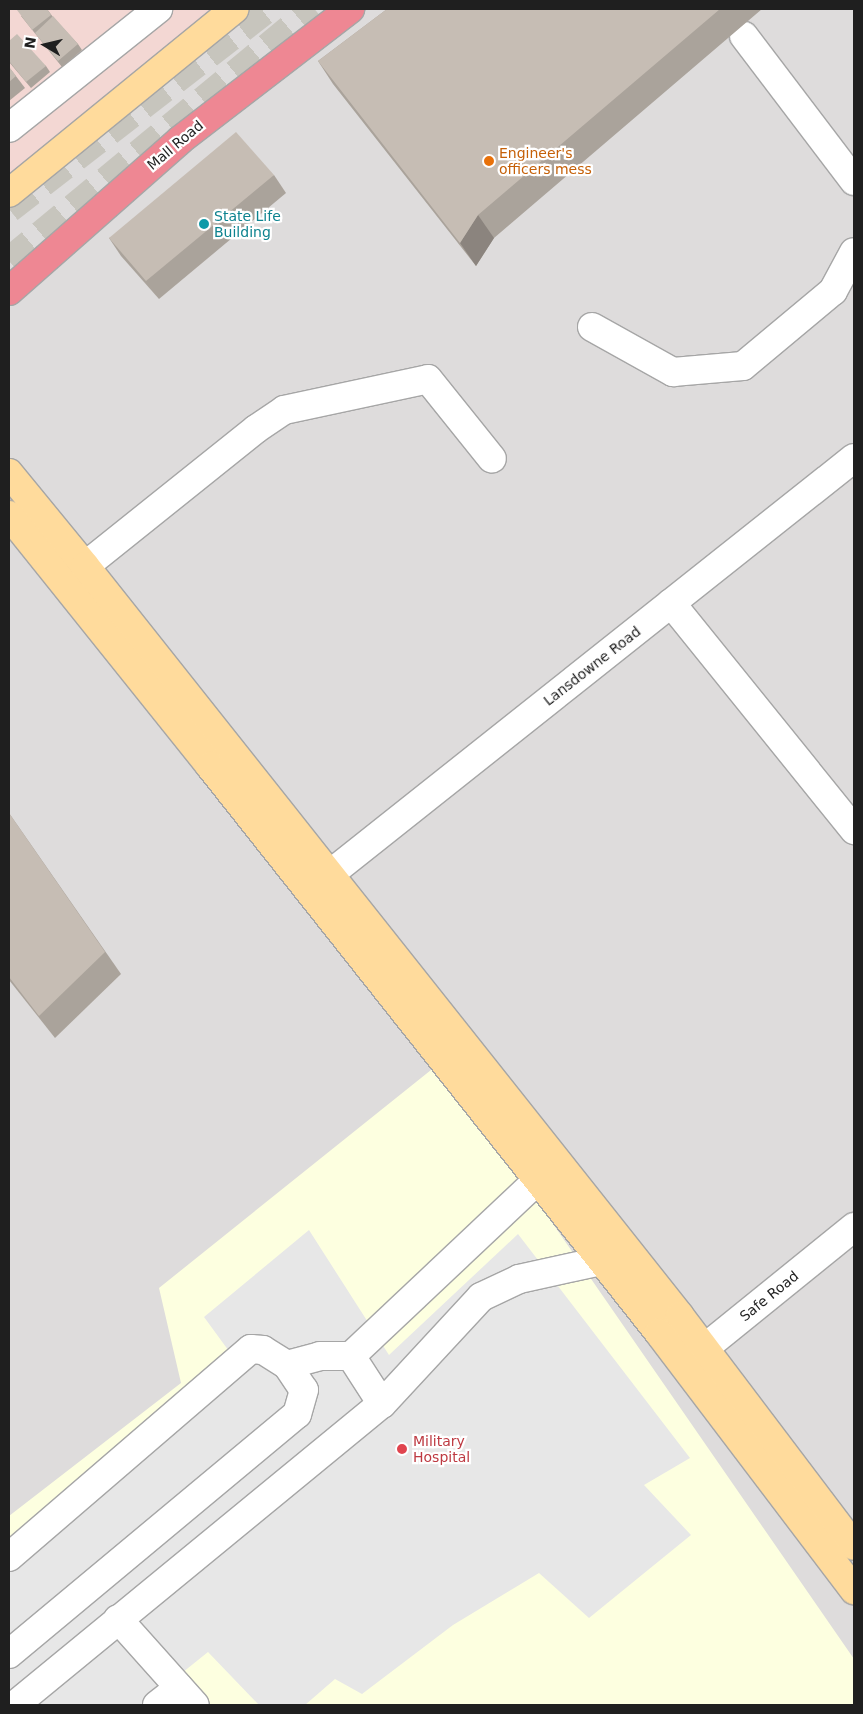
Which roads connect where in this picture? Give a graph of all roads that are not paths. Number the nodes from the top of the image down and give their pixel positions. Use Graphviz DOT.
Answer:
graph roads {
  1 [pos="158,9"];
  2 [pos="235,9"];
  3 [pos="350,9"];
  4 [pos="744,36"];
  5 [pos="9,128"];
  6 [pos="854,181"];
  7 [pos="9,193"];
  8 [pos="854,252"];
  9 [pos="9,291"];
  10 [pos="592,327"];
  11 [pos="854,458"];
  12 [pos="492,459"];
  13 [pos="9,473"];
  14 [pos="9,515"];
  15 [pos="85,566"];
  16 [pos="671,603"];
  17 [pos="854,830"];
  18 [pos="330,874"];
  19 [pos="538,1180"];
  20 [pos="854,1227"];
  21 [pos="601,1261"];
  22 [pos="351,1356"];
  23 [pos="694,1356"];
  24 [pos="287,1365"];
  25 [pos="382,1404"];
  26 [pos="854,1546"];
  27 [pos="9,1557"];
  28 [pos="854,1590"];
  29 [pos="118,1619"];
  30 [pos="9,1654"];
  31 [pos="187,1696"];
  32 [pos="15,1705"];
  33 [pos="158,1705"];
  1 -- 5 [label="street"];
  2 -- 7 [label="main road"];
  3 -- 9 [label="highway, Mall Road"];
  4 -- 6 [label="street"];
  8 -- 10 [label="street"];
  11 -- 16 [label="street, Lansdowne Road"];
  12 -- 15 [label="street"];
  13 -- 15 [label="main road"];
  14 -- 19 [label="main road"];
  15 -- 18 [label="main road"];
  16 -- 17 [label="street"];
  16 -- 18 [label="street, Lansdowne Road"];
  18 -- 23 [label="main road"];
  19 -- 21 [label="main road"];
  19 -- 22 [label="street"];
  20 -- 23 [label="street, Safe Road"];
  21 -- 23 [label="main road"];
  21 -- 25 [label="street"];
  22 -- 24 [label="street"];
  22 -- 25 [label="street"];
  23 -- 26 [label="main road"];
  23 -- 28 [label="main road"];
  24 -- 27 [label="street"];
  24 -- 30 [label="street"];
  25 -- 29 [label="street"];
  29 -- 31 [label="street"];
  29 -- 32 [label="street"];
  31 -- 33 [label="street"];
}
